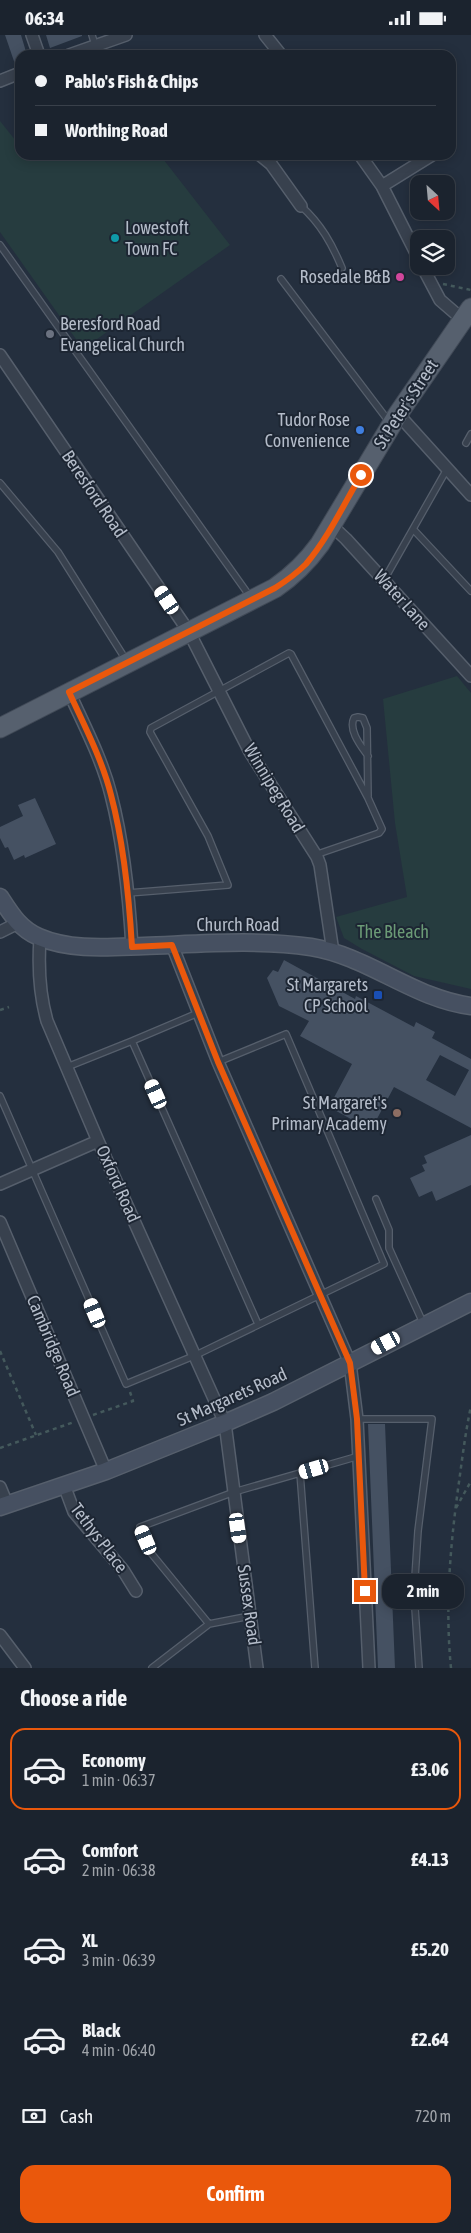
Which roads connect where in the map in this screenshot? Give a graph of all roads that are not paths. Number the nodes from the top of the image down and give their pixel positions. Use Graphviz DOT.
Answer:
graph roads {
  1 [pos="32,35"];
  2 [pos="126,35"];
  3 [pos="265,35"];
  4 [pos="96,45"];
  5 [pos="37,50"];
  6 [pos="82,50"];
  7 [pos="277,50"];
  8 [pos="15,75"];
  9 [pos="0,81"];
  10 [pos="266,160"];
  11 [pos="363,160"];
  12 [pos="424,160"];
  13 [pos="382,187"];
  14 [pos="301,207"];
  15 [pos="410,241"];
  16 [pos="0,245"];
  17 [pos="342,268"];
  18 [pos="427,275"];
  19 [pos="281,279"];
  20 [pos="468,317"];
  21 [pos="0,355"];
  22 [pos="395,419"];
  23 [pos="471,434"];
  24 [pos="466,443"];
  25 [pos="447,469"];
  26 [pos="0,483"];
  27 [pos="471,495"];
  28 [pos="331,525"];
  29 [pos="413,529"];
  30 [pos="384,580"];
  31 [pos="471,591"];
  32 [pos="252,599"];
  33 [pos="189,632"];
  34 [pos="127,662"];
  35 [pos="471,676"];
  36 [pos="219,691"];
  37 [pos="69,692"];
  38 [pos="0,728"];
  39 [pos="368,755"];
  40 [pos="368,798"];
  41 [pos="315,855"];
  42 [pos="128,893"];
  43 [pos="0,897"];
  44 [pos="18,923"];
  45 [pos="0,932"];
  46 [pos="40,938"];
  47 [pos="172,945"];
  48 [pos="132,947"];
  49 [pos="333,952"];
  50 [pos="471,1006"];
  51 [pos="198,1013"];
  52 [pos="132,1041"];
  53 [pos="218,1062"];
  54 [pos="68,1067"];
  55 [pos="0,1096"];
  56 [pos="98,1141"];
  57 [pos="33,1170"];
  58 [pos="0,1184"];
  59 [pos="376,1199"];
  60 [pos="0,1222"];
  61 [pos="320,1293"];
  62 [pos="471,1302"];
  63 [pos="258,1324"];
  64 [pos="424,1325"];
  65 [pos="196,1355"];
  66 [pos="350,1363"];
  67 [pos="357,1419"];
  68 [pos="225,1423"];
  69 [pos="359,1456"];
  70 [pos="106,1471"];
  71 [pos="300,1473"];
  72 [pos="64,1485"];
  73 [pos="0,1487"];
  74 [pos="234,1492"];
  75 [pos="4,1505"];
  76 [pos="136,1591"];
  77 [pos="250,1616"];
  78 [pos="209,1624"];
  79 [pos="0,1635"];
  80 [pos="25,1668"];
  81 [pos="152,1668"];
  82 [pos="257,1668"];
  83 [pos="315,1668"];
  84 [pos="369,1668"];
  85 [pos="419,1668"];
  1 -- 5 [label="street"];
  2 -- 4 [label="street"];
  3 -- 7 [label="street"];
  4 -- 6 [label="street"];
  8 -- 9 [label="street"];
  10 -- 14 [label="street"];
  11 -- 13 [label="street"];
  12 -- 13 [label="street"];
  13 -- 15 [label="street"];
  14 -- 17 [label="lane"];
  16 -- 32 [label="lane"];
  18 -- 20 [label="street"];
  19 -- 22 [label="lane"];
  20 -- 22 [label="main road, St Peter's Street"];
  21 -- 33 [label="street, Beresford Road"];
  22 -- 25 [label="street"];
  22 -- 28 [label="main road, St Peter's Street"];
  23 -- 24 [label="lane"];
  25 -- 27 [label="street"];
  25 -- 29 [label="lane"];
  26 -- 34 [label="lane"];
  28 -- 30 [label="street, Water Lane"];
  28 -- 32 [label="main road, St Peter's Street"];
  29 -- 30 [label="lane"];
  29 -- 31 [label="lane"];
  30 -- 35 [label="street, Water Lane"];
  32 -- 33 [label="main road, St Peter's Street"];
  33 -- 34 [label="main road, St Peter's Street"];
  33 -- 36 [label="street, Winnipeg Road"];
  34 -- 37 [label="main road, St Peter's Street"];
  36 -- 40 [label="lane"];
  36 -- 41 [label="street, Winnipeg Road"];
  36 -- 42 [label="lane"];
  37 -- 38 [label="main road, St Peter's Street"];
  37 -- 42 [label="street"];
  39 -- 39 [label="lane"];
  39 -- 40 [label="lane"];
  40 -- 41 [label="lane"];
  41 -- 49 [label="street, Winnipeg Road"];
  42 -- 48 [label="street"];
  43 -- 44 [label="street"];
  44 -- 45 [label="street"];
  44 -- 46 [label="street, Church Road"];
  46 -- 48 [label="street, Church Road"];
  46 -- 54 [label="street, Oxford Road"];
  47 -- 48 [label="street, Church Road"];
  47 -- 49 [label="street, Church Road"];
  47 -- 51 [label="street"];
  49 -- 50 [label="street, Church Road"];
  51 -- 52 [label="lane"];
  51 -- 53 [label="street"];
  52 -- 54 [label="lane"];
  52 -- 63 [label="lane"];
  53 -- 61 [label="street"];
  53 -- 61 [label="lane"];
  54 -- 56 [label="street, Oxford Road"];
  55 -- 57 [label="lane"];
  56 -- 57 [label="street"];
  56 -- 65 [label="street, Oxford Road"];
  57 -- 58 [label="street"];
  57 -- 65 [label="lane"];
  59 -- 64 [label="lane"];
  60 -- 70 [label="street, Cambridge Road"];
  61 -- 63 [label="lane"];
  61 -- 66 [label="street"];
  62 -- 64 [label="street, St Margarets Road"];
  63 -- 65 [label="lane"];
  64 -- 66 [label="street, St Margarets Road"];
  65 -- 68 [label="street, Oxford Road"];
  66 -- 67 [label="street"];
  66 -- 68 [label="street, St Margarets Road"];
  67 -- 69 [label="street"];
  67 -- 85 [label="lane"];
  68 -- 70 [label="street, St Margarets Road"];
  68 -- 74 [label="street, Sussex Road"];
  69 -- 71 [label="lane"];
  69 -- 84 [label="street"];
  70 -- 72 [label="street, St Margarets Road"];
  71 -- 74 [label="lane"];
  71 -- 83 [label="lane"];
  72 -- 75 [label="street, St Margarets Road"];
  72 -- 76 [label="street, Tethys Place"];
  73 -- 75 [label="street"];
  74 -- 77 [label="street, Sussex Road"];
  74 -- 78 [label="lane"];
  77 -- 78 [label="lane"];
  77 -- 82 [label="street, Sussex Road"];
  78 -- 81 [label="lane"];
  79 -- 80 [label="street"];
}
